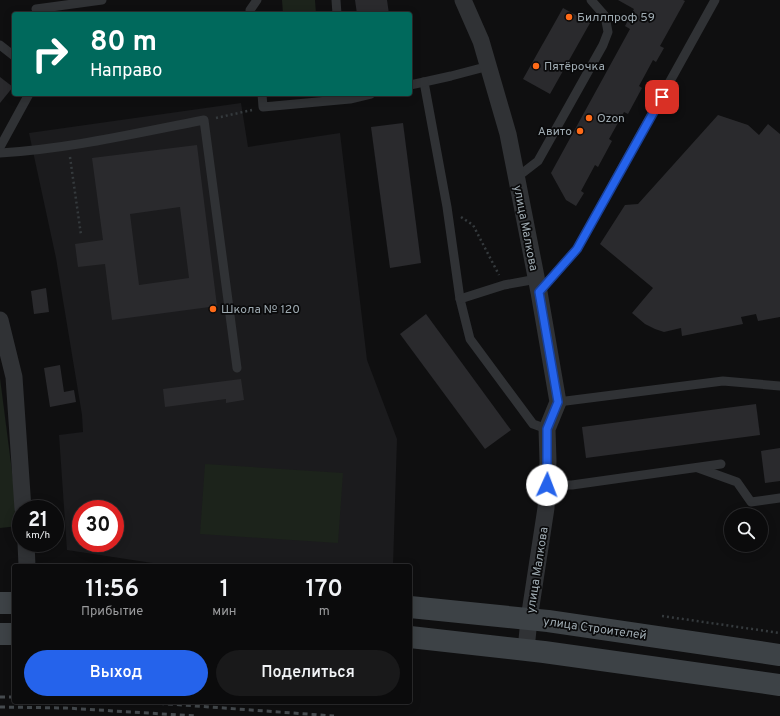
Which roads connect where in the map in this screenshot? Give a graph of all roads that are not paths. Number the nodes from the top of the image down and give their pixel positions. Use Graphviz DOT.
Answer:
graph roads {
  1 [pos="102,0"];
  2 [pos="249,0"];
  3 [pos="257,0"];
  4 [pos="336,0"];
  5 [pos="463,0"];
  6 [pos="591,0"];
  7 [pos="715,0"];
  8 [pos="36,9"];
  9 [pos="250,12"];
  10 [pos="337,12"];
  11 [pos="0,45"];
  12 [pos="12,54"];
  13 [pos="488,66"];
  14 [pos="424,82"];
  15 [pos="412,85"];
  16 [pos="28,96"];
  17 [pos="262,96"];
  18 [pos="363,96"];
  19 [pos="0,147"];
  20 [pos="0,153"];
  21 [pos="516,178"];
  22 [pos="538,286"];
  23 [pos="460,299"];
  24 [pos="0,320"];
  25 [pos="237,368"];
  26 [pos="780,386"];
  27 [pos="558,402"];
  28 [pos="547,429"];
  29 [pos="721,464"];
  30 [pos="697,468"];
  31 [pos="547,485"];
  32 [pos="780,498"];
  33 [pos="22,500"];
  34 [pos="26,552"];
  35 [pos="27,564"];
  36 [pos="0,603"];
  37 [pos="12,603"];
  38 [pos="412,606"];
  39 [pos="529,619"];
  40 [pos="0,634"];
  41 [pos="12,634"];
  42 [pos="412,638"];
  43 [pos="526,650"];
  44 [pos="780,655"];
  45 [pos="780,685"];
  1 -- 8 [label="lane"];
  2 -- 9 [label="lane"];
  3 -- 9 [label="lane"];
  4 -- 10 [label="lane"];
  5 -- 13 [label="street, улица Малкова"];
  6 -- 21 [label="lane"];
  7 -- 22 [label="lane"];
  11 -- 12 [label="lane"];
  13 -- 14 [label="lane"];
  13 -- 21 [label="street, улица Малкова"];
  14 -- 15 [label="lane"];
  14 -- 23 [label="lane"];
  16 -- 19 [label="lane"];
  17 -- 18 [label="lane"];
  20 -- 25 [label="lane"];
  21 -- 22 [label="street, улица Малкова"];
  22 -- 23 [label="lane"];
  22 -- 27 [label="street, улица Малкова"];
  23 -- 28 [label="lane"];
  24 -- 33 [label="street"];
  26 -- 27 [label="lane"];
  27 -- 28 [label="street, улица Малкова"];
  28 -- 31 [label="street, улица Малкова"];
  29 -- 30 [label="lane"];
  30 -- 31 [label="lane"];
  30 -- 32 [label="lane"];
  31 -- 39 [label="street, улица Малкова"];
  34 -- 35 [label="street"];
  36 -- 37 [label="main road"];
  38 -- 39 [label="main road, улица Строителей"];
  39 -- 43 [label="street, улица Малкова"];
  39 -- 44 [label="main road, улица Строителей"];
  40 -- 41 [label="main road"];
  42 -- 43 [label="main road"];
  43 -- 45 [label="main road"];
}
